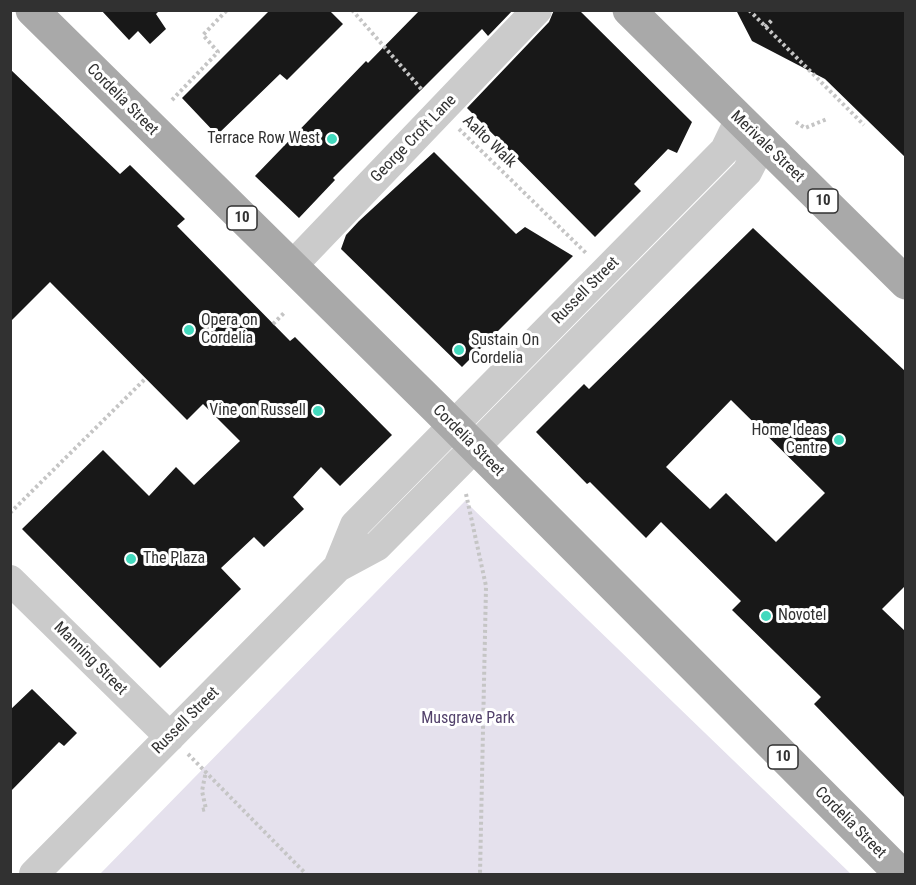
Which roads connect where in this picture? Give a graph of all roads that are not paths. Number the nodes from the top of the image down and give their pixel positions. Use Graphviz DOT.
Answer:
graph roads {
  1 [pos="32,10"];
  2 [pos="537,10"];
  3 [pos="629,10"];
  4 [pos="750,132"];
  5 [pos="291,267"];
  6 [pos="906,283"];
  7 [pos="464,437"];
  8 [pos="10,580"];
  9 [pos="170,737"];
  10 [pos="34,874"];
  11 [pos="901,874"];
  1 -- 5 [label="main road, Cordelia Street / 10"];
  2 -- 5 [label="street, George Croft Lane"];
  3 -- 4 [label="main road, Merivale Street / 10"];
  4 -- 6 [label="main road, Merivale Street / 10"];
  4 -- 7 [label="street, Russell Street"];
  5 -- 7 [label="main road, Cordelia Street / 10"];
  7 -- 9 [label="street, Russell Street"];
  7 -- 11 [label="main road, Cordelia Street / 10"];
  8 -- 9 [label="street, Manning Street"];
  9 -- 10 [label="street, Russell Street"];
}
